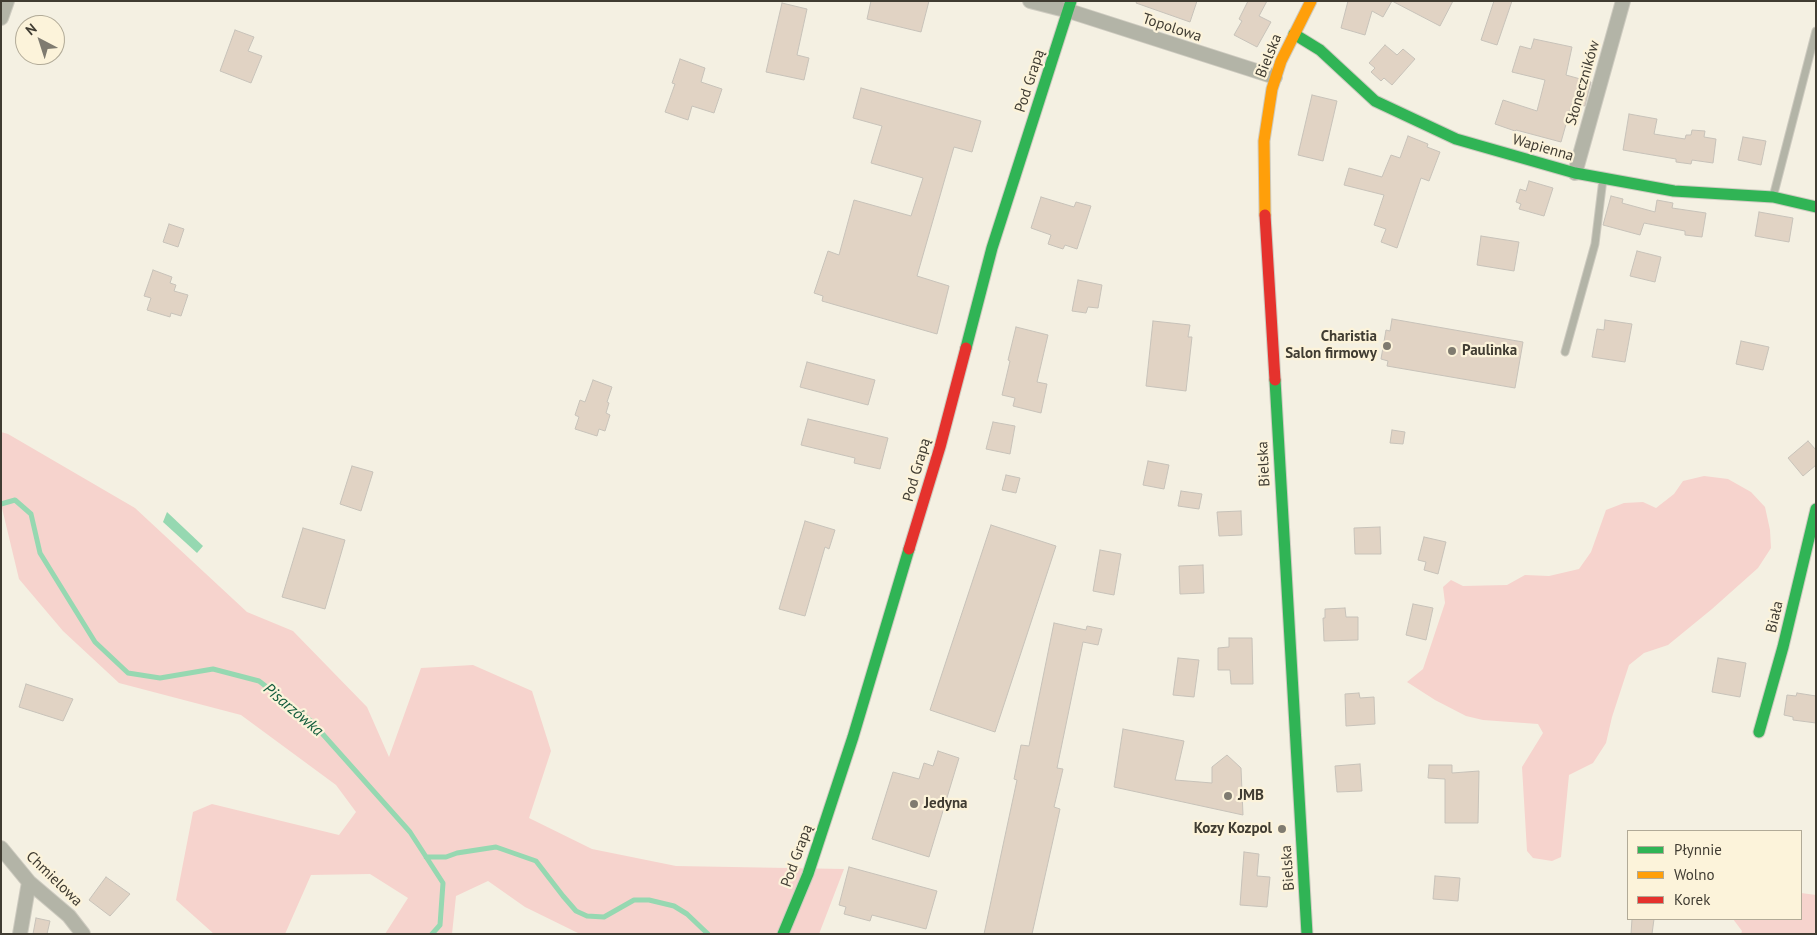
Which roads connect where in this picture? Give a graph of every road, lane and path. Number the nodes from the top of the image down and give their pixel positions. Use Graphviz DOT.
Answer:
graph roads {
  1 [pos="7,1"];
  2 [pos="1030,1"];
  3 [pos="1311,1"];
  4 [pos="1623,1"];
  5 [pos="1070,6"];
  6 [pos="1,18"];
  7 [pos="1816,31"];
  8 [pos="1294,34"];
  9 [pos="1275,77"];
  10 [pos="1575,173"];
  11 [pos="1604,178"];
  12 [pos="1773,197"];
  13 [pos="1816,207"];
  14 [pos="1565,352"];
  15 [pos="1816,509"];
  16 [pos="1759,732"];
  17 [pos="1,848"];
  18 [pos="29,882"];
  19 [pos="20,934"];
  20 [pos="83,934"];
  21 [pos="783,934"];
  22 [pos="1307,934"];
  1 -- 6 [label="street"];
  2 -- 5 [label="street, Topolowa"];
  3 -- 8 [label="street, Bielska"];
  4 -- 10 [label="street, Słoneczników"];
  5 -- 9 [label="street, Topolowa"];
  5 -- 21 [label="street, Pod Grapą"];
  7 -- 12 [label="lane"];
  8 -- 9 [label="street, Bielska"];
  8 -- 10 [label="street, Wapienna"];
  9 -- 22 [label="street, Bielska"];
  10 -- 11 [label="street, Wapienna"];
  11 -- 12 [label="street, Wapienna"];
  11 -- 14 [label="lane"];
  12 -- 13 [label="street, Wapienna"];
  15 -- 16 [label="street, Biała"];
  17 -- 18 [label="street, Chmielowa"];
  18 -- 19 [label="street"];
  18 -- 20 [label="street, Chmielowa"];
}
